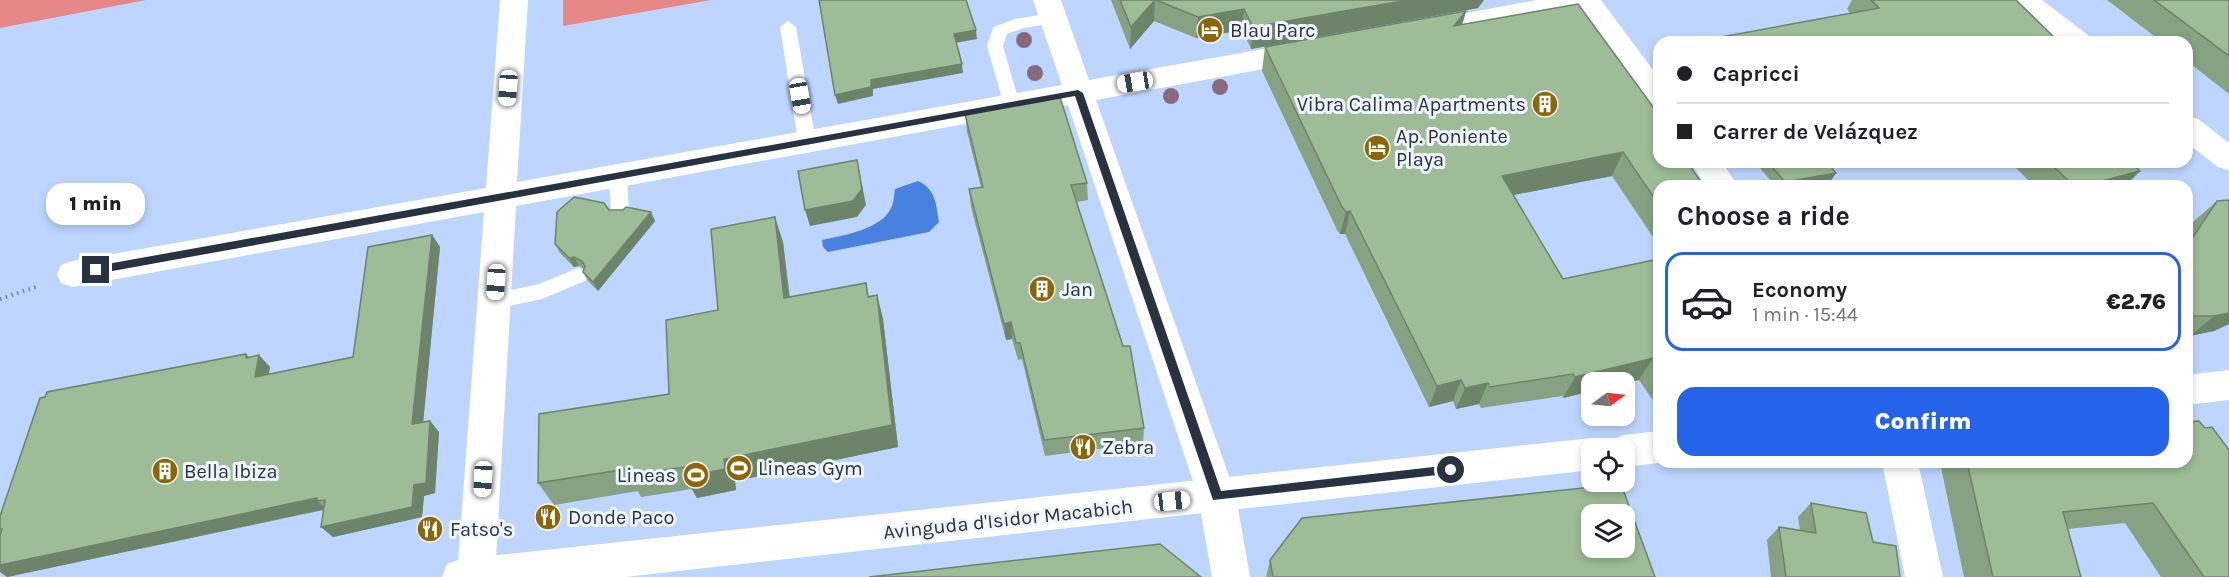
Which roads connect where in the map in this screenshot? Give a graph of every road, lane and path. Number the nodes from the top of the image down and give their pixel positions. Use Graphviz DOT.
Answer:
graph roads {
  1 [pos="514,0"];
  2 [pos="1585,0"];
  3 [pos="2024,0"];
  4 [pos="1050,9"];
  5 [pos="788,27"];
  6 [pos="1397,35"];
  7 [pos="2070,36"];
  8 [pos="1339,45"];
  9 [pos="1653,91"];
  10 [pos="1078,93"];
  11 [pos="1011,105"];
  12 [pos="2193,132"];
  13 [pos="807,141"];
  14 [pos="2229,159"];
  15 [pos="618,177"];
  16 [pos="501,198"];
  17 [pos="620,212"];
  18 [pos="73,274"];
  19 [pos="578,276"];
  20 [pos="495,301"];
  21 [pos="2229,385"];
  22 [pos="2193,389"];
  23 [pos="1653,448"];
  24 [pos="1635,450"];
  25 [pos="1581,455"];
  26 [pos="1901,468"];
  27 [pos="1217,496"];
  28 [pos="471,577"];
  29 [pos="1231,577"];
  30 [pos="1924,577"];
  1 -- 16 [label="street"];
  2 -- 6 [label="street"];
  2 -- 9 [label="street"];
  3 -- 7 [label="street"];
  4 -- 10 [label="street"];
  4 -- 11 [label="lane"];
  5 -- 13 [label="lane"];
  8 -- 10 [label="street"];
  10 -- 11 [label="street"];
  10 -- 27 [label="street"];
  11 -- 13 [label="street"];
  12 -- 14 [label="street"];
  13 -- 15 [label="street"];
  15 -- 16 [label="street"];
  15 -- 17 [label="lane"];
  16 -- 18 [label="street"];
  16 -- 20 [label="street"];
  19 -- 20 [label="lane"];
  20 -- 28 [label="street"];
  21 -- 22 [label="street"];
  23 -- 24 [label="street"];
  25 -- 27 [label="street, Avinguda d'Isidor Macabich"];
  26 -- 30 [label="street"];
  27 -- 28 [label="street, Avinguda d'Isidor Macabich"];
  27 -- 29 [label="street"];
}
